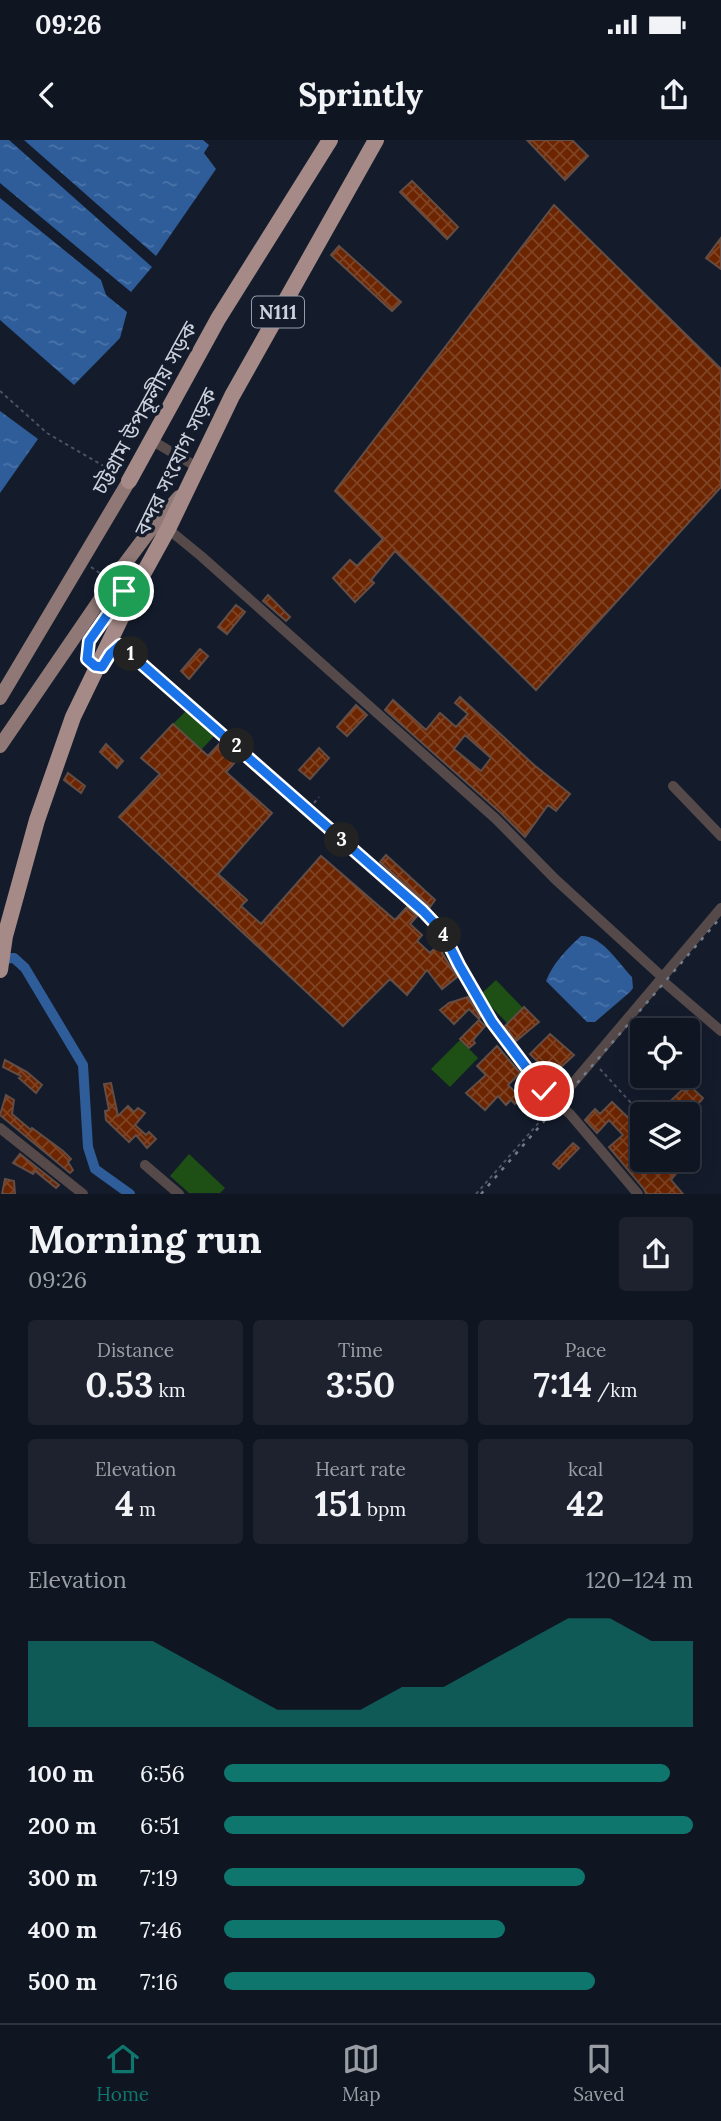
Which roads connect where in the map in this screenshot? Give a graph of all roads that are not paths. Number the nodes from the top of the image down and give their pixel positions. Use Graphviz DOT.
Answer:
graph roads {
  1 [pos="330,140"];
  2 [pos="376,140"];
  3 [pos="151,440"];
  4 [pos="197,467"];
  5 [pos="129,481"];
  6 [pos="162,526"];
  7 [pos="141,552"];
  8 [pos="0,698"];
  9 [pos="0,746"];
  10 [pos="673,786"];
  11 [pos="721,836"];
  12 [pos="721,908"];
  13 [pos="0,970"];
  14 [pos="662,978"];
  15 [pos="721,1031"];
  16 [pos="557,1102"];
  17 [pos="0,1128"];
  18 [pos="145,1165"];
  19 [pos="83,1194"];
  20 [pos="179,1194"];
  21 [pos="638,1194"];
  1 -- 3 [label="highway, চট্টগ্রাম উপকূলীয় সড়ক / N111"];
  2 -- 4 [label="highway, বন্দর সংযোগ সড়ক / N111"];
  3 -- 4 [label="street"];
  3 -- 5 [label="highway, চট্টগ্রাম উপকূলীয় সড়ক / N111"];
  4 -- 6 [label="highway, বন্দর সংযোগ সড়ক / N111"];
  5 -- 8 [label="main road, চট্টগ্রাম উপকূলীয় সড়ক"];
  6 -- 7 [label="main road"];
  6 -- 13 [label="highway, বন্দর সংযোগ সড়ক / N111"];
  6 -- 14 [label="street"];
  7 -- 9 [label="main road"];
  7 -- 16 [label="street"];
  10 -- 11 [label="street"];
  12 -- 14 [label="street"];
  14 -- 15 [label="street"];
  14 -- 16 [label="street"];
  16 -- 21 [label="street"];
  17 -- 19 [label="street"];
  18 -- 20 [label="street"];
}
